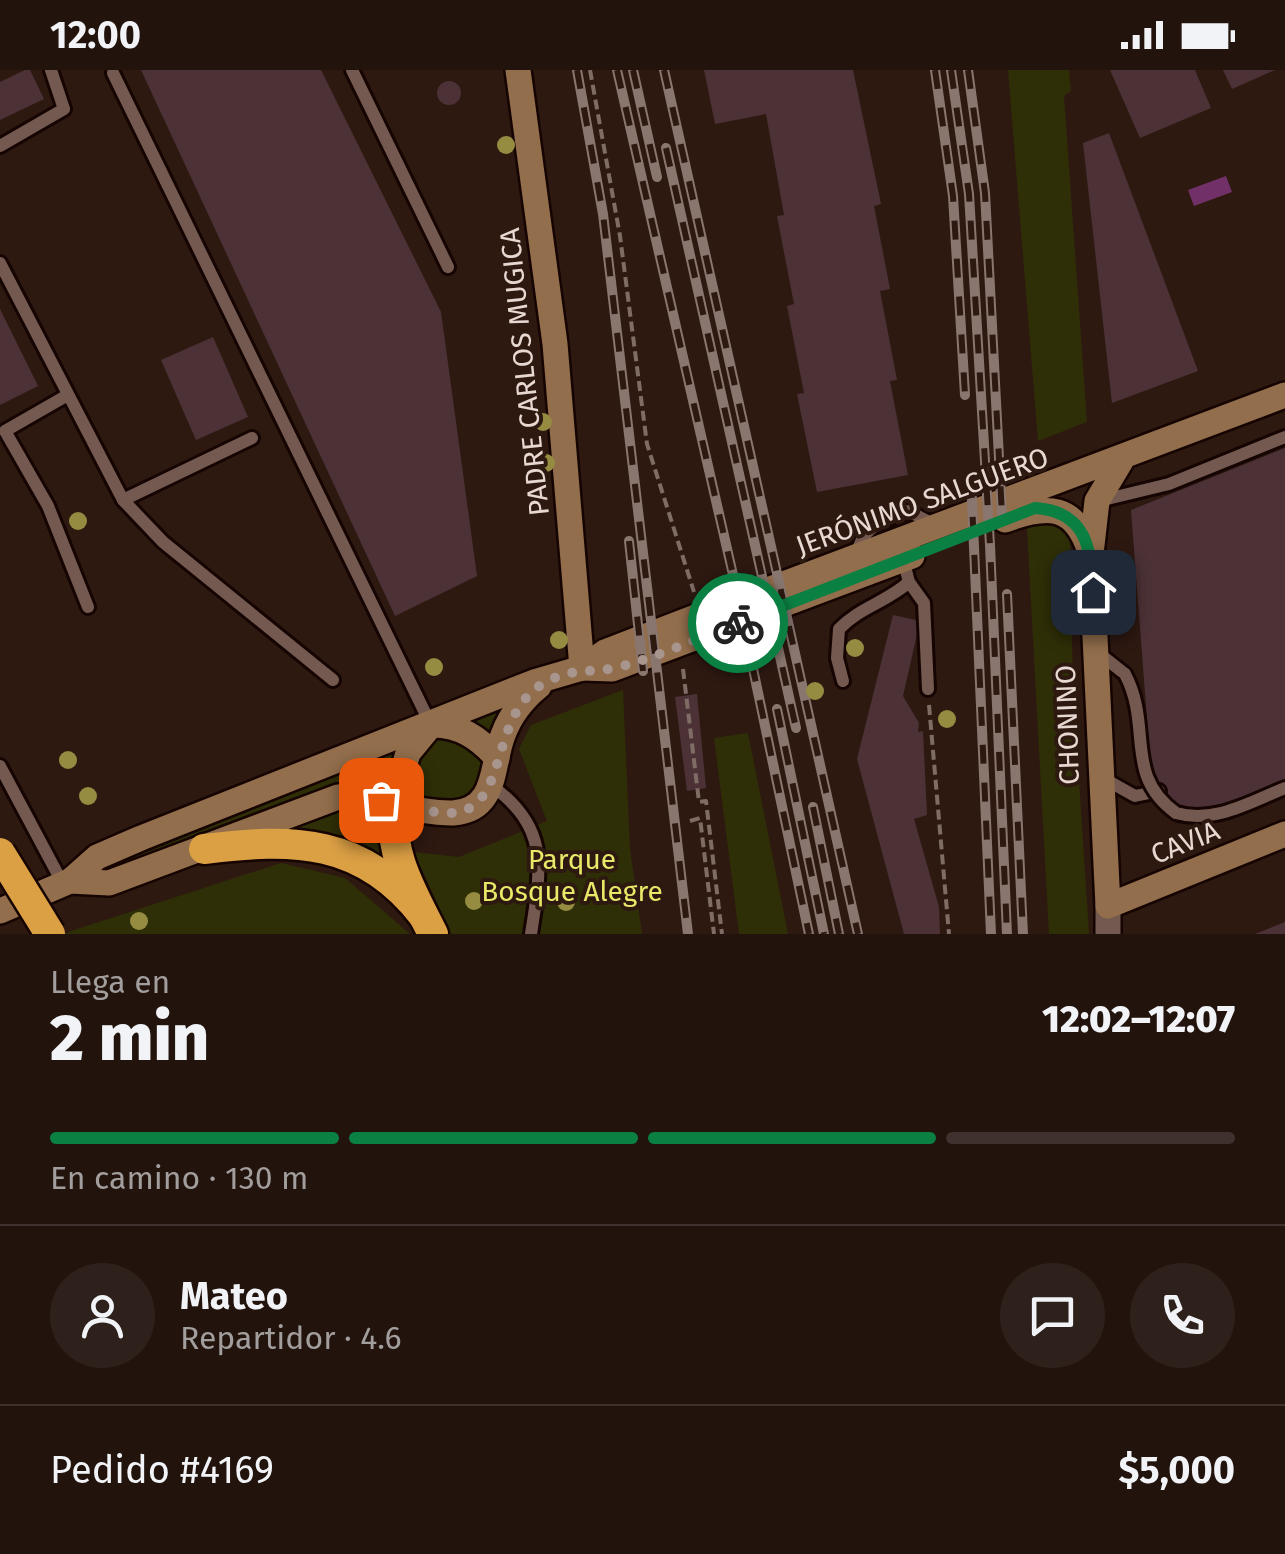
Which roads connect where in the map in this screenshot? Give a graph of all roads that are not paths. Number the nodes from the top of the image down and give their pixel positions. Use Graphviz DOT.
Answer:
graph roads {
  1 [pos="51,70"];
  2 [pos="352,70"];
  3 [pos="518,70"];
  4 [pos="113,72"];
  5 [pos="0,146"];
  6 [pos="0,263"];
  7 [pos="448,267"];
  8 [pos="66,396"];
  9 [pos="1285,396"];
  10 [pos="2,431"];
  11 [pos="1285,437"];
  12 [pos="252,438"];
  13 [pos="1121,460"];
  14 [pos="123,500"];
  15 [pos="1097,502"];
  16 [pos="939,527"];
  17 [pos="1091,554"];
  18 [pos="856,559"];
  19 [pos="904,561"];
  20 [pos="88,607"];
  21 [pos="1094,650"];
  22 [pos="582,668"];
  23 [pos="333,680"];
  24 [pos="546,681"];
  25 [pos="843,681"];
  26 [pos="928,689"];
  27 [pos="431,725"];
  28 [pos="497,758"];
  29 [pos="0,766"];
  30 [pos="1099,776"];
  31 [pos="492,786"];
  32 [pos="1285,788"];
  33 [pos="1159,791"];
  34 [pos="394,802"];
  35 [pos="1285,834"];
  36 [pos="204,848"];
  37 [pos="0,853"];
  38 [pos="66,882"];
  39 [pos="1108,906"];
  40 [pos="0,910"];
  41 [pos="428,925"];
  42 [pos="50,934"];
  43 [pos="532,934"];
  44 [pos="1108,934"];
  1 -- 5 [label="lane"];
  2 -- 7 [label="lane"];
  3 -- 22 [label="street, PADRE CARLOS MUGICA"];
  4 -- 27 [label="lane"];
  6 -- 8 [label="lane"];
  8 -- 10 [label="lane"];
  8 -- 14 [label="lane"];
  9 -- 13 [label="street, JERÓNIMO SALGUERO"];
  10 -- 20 [label="lane"];
  11 -- 15 [label="lane"];
  12 -- 14 [label="lane"];
  13 -- 15 [label="street, CHONINO"];
  13 -- 16 [label="street, JERÓNIMO SALGUERO"];
  14 -- 23 [label="lane"];
  15 -- 17 [label="street, CHONINO"];
  16 -- 18 [label="lane"];
  16 -- 19 [label="street, JERÓNIMO SALGUERO"];
  17 -- 19 [label="street, JERÓNIMO SALGUERO"];
  17 -- 21 [label="street, CHONINO"];
  18 -- 19 [label="street, JERÓNIMO SALGUERO"];
  18 -- 22 [label="street, JERÓNIMO SALGUERO"];
  19 -- 22 [label="street, JERÓNIMO SALGUERO"];
  19 -- 25 [label="lane"];
  19 -- 26 [label="lane"];
  21 -- 30 [label="street, CHONINO"];
  21 -- 32 [label="lane, bridge"];
  22 -- 24 [label="street, JERÓNIMO SALGUERO"];
  24 -- 27 [label="street, JERÓNIMO SALGUERO"];
  24 -- 28 [label="street, JERÓNIMO SALGUERO"];
  27 -- 28 [label="street"];
  27 -- 34 [label="street"];
  27 -- 38 [label="street, JERÓNIMO SALGUERO"];
  28 -- 31 [label="street, JERÓNIMO SALGUERO"];
  29 -- 38 [label="lane"];
  30 -- 33 [label="lane"];
  30 -- 39 [label="street, CHONINO"];
  31 -- 34 [label="street, JERÓNIMO SALGUERO"];
  31 -- 43 [label="lane"];
  34 -- 36 [label="street, JERÓNIMO SALGUERO"];
  34 -- 41 [label="highway"];
  35 -- 39 [label="street, CAVIA"];
  36 -- 38 [label="street, JERÓNIMO SALGUERO"];
  36 -- 41 [label="highway"];
  37 -- 42 [label="highway, bridge"];
  38 -- 40 [label="street, JERÓNIMO SALGUERO"];
  39 -- 44 [label="street, CHONINO"];
}
